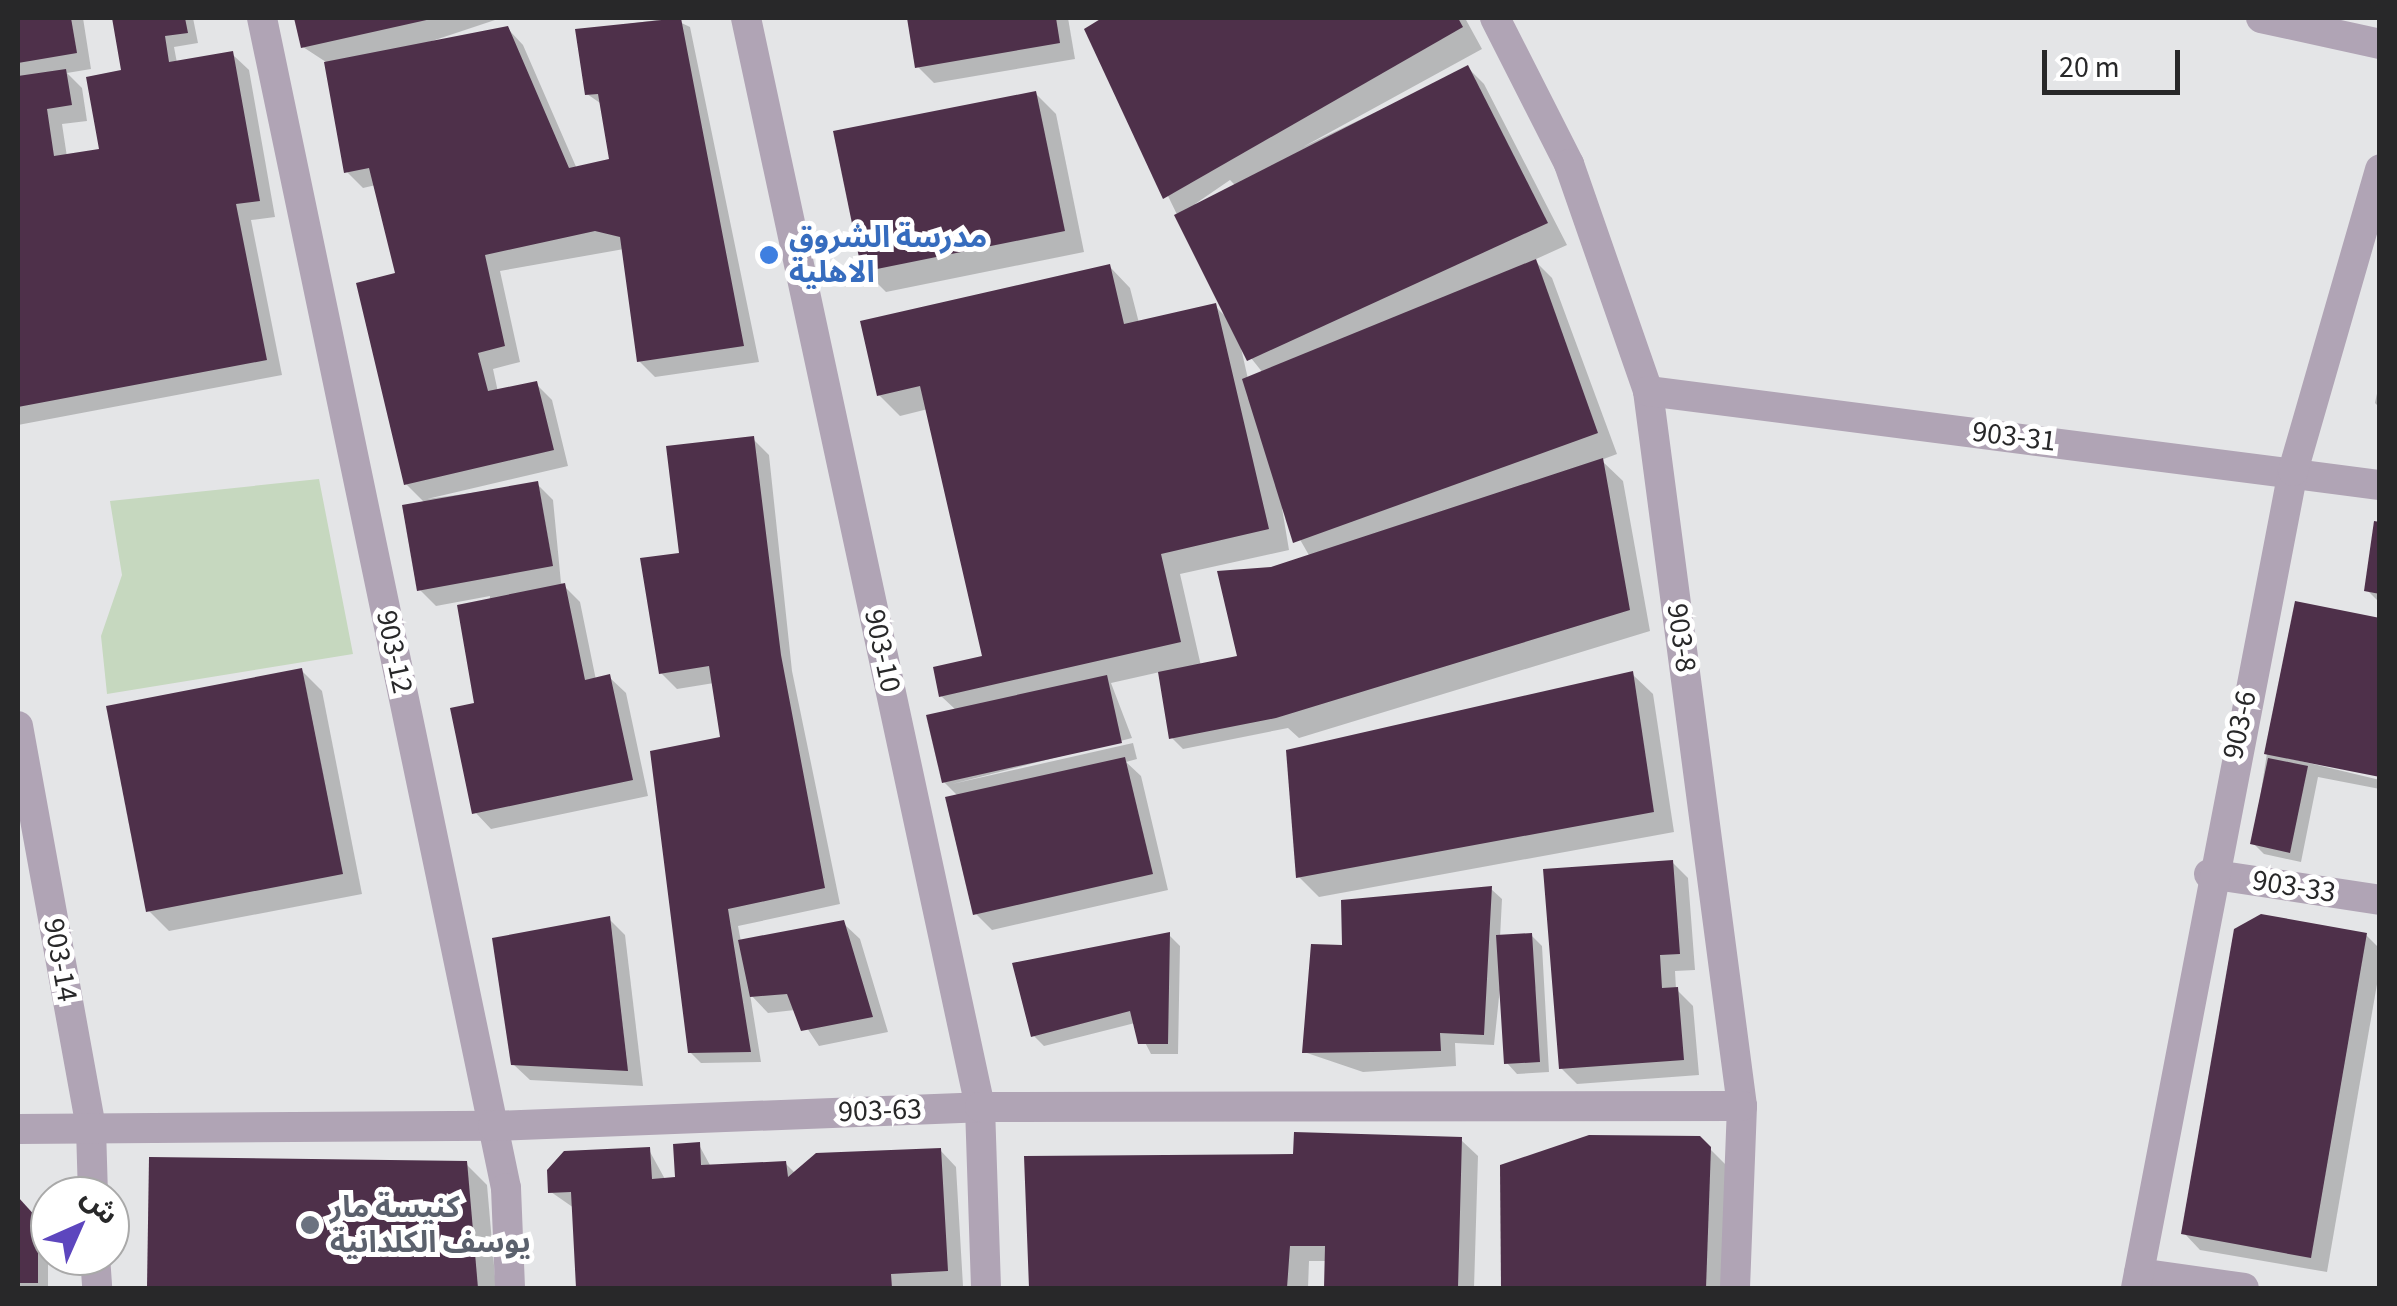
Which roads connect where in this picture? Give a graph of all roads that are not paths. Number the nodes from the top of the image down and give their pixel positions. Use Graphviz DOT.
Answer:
graph roads {
  1 [pos="262,18"];
  2 [pos="746,18"];
  3 [pos="1495,18"];
  4 [pos="2260,18"];
  5 [pos="2380,44"];
  6 [pos="2380,169"];
  7 [pos="1648,391"];
  8 [pos="2294,472"];
  9 [pos="2380,486"];
  10 [pos="18,726"];
  11 [pos="2209,874"];
  12 [pos="2380,900"];
  13 [pos="1742,1106"];
  14 [pos="980,1107"];
  15 [pos="493,1126"];
  16 [pos="18,1128"];
  17 [pos="91,1128"];
  18 [pos="92,1176"];
  19 [pos="2137,1281"];
  20 [pos="510,1288"];
  21 [pos="986,1288"];
  22 [pos="1735,1288"];
  23 [pos="2244,1288"];
  1 -- 15 [label="street, 903-12"];
  2 -- 14 [label="street, 903-10"];
  3 -- 7 [label="street, 903-8"];
  4 -- 5 [label="street"];
  6 -- 8 [label="street, 903-6"];
  7 -- 8 [label="street, 903-31"];
  7 -- 13 [label="street, 903-8"];
  8 -- 9 [label="street, 903-31"];
  8 -- 11 [label="street, 903-6"];
  10 -- 17 [label="street, 903-14"];
  11 -- 12 [label="street, 903-33"];
  11 -- 19 [label="street, 903-6"];
  13 -- 14 [label="street, 903-63"];
  13 -- 22 [label="street, 903-8"];
  14 -- 15 [label="street, 903-63"];
  14 -- 21 [label="street, 903-10"];
  15 -- 17 [label="street, 903-63"];
  15 -- 20 [label="street, 903-12"];
  16 -- 17 [label="street, 903-63"];
  17 -- 18 [label="street, 903-14"];
  19 -- 23 [label="street"];
}
